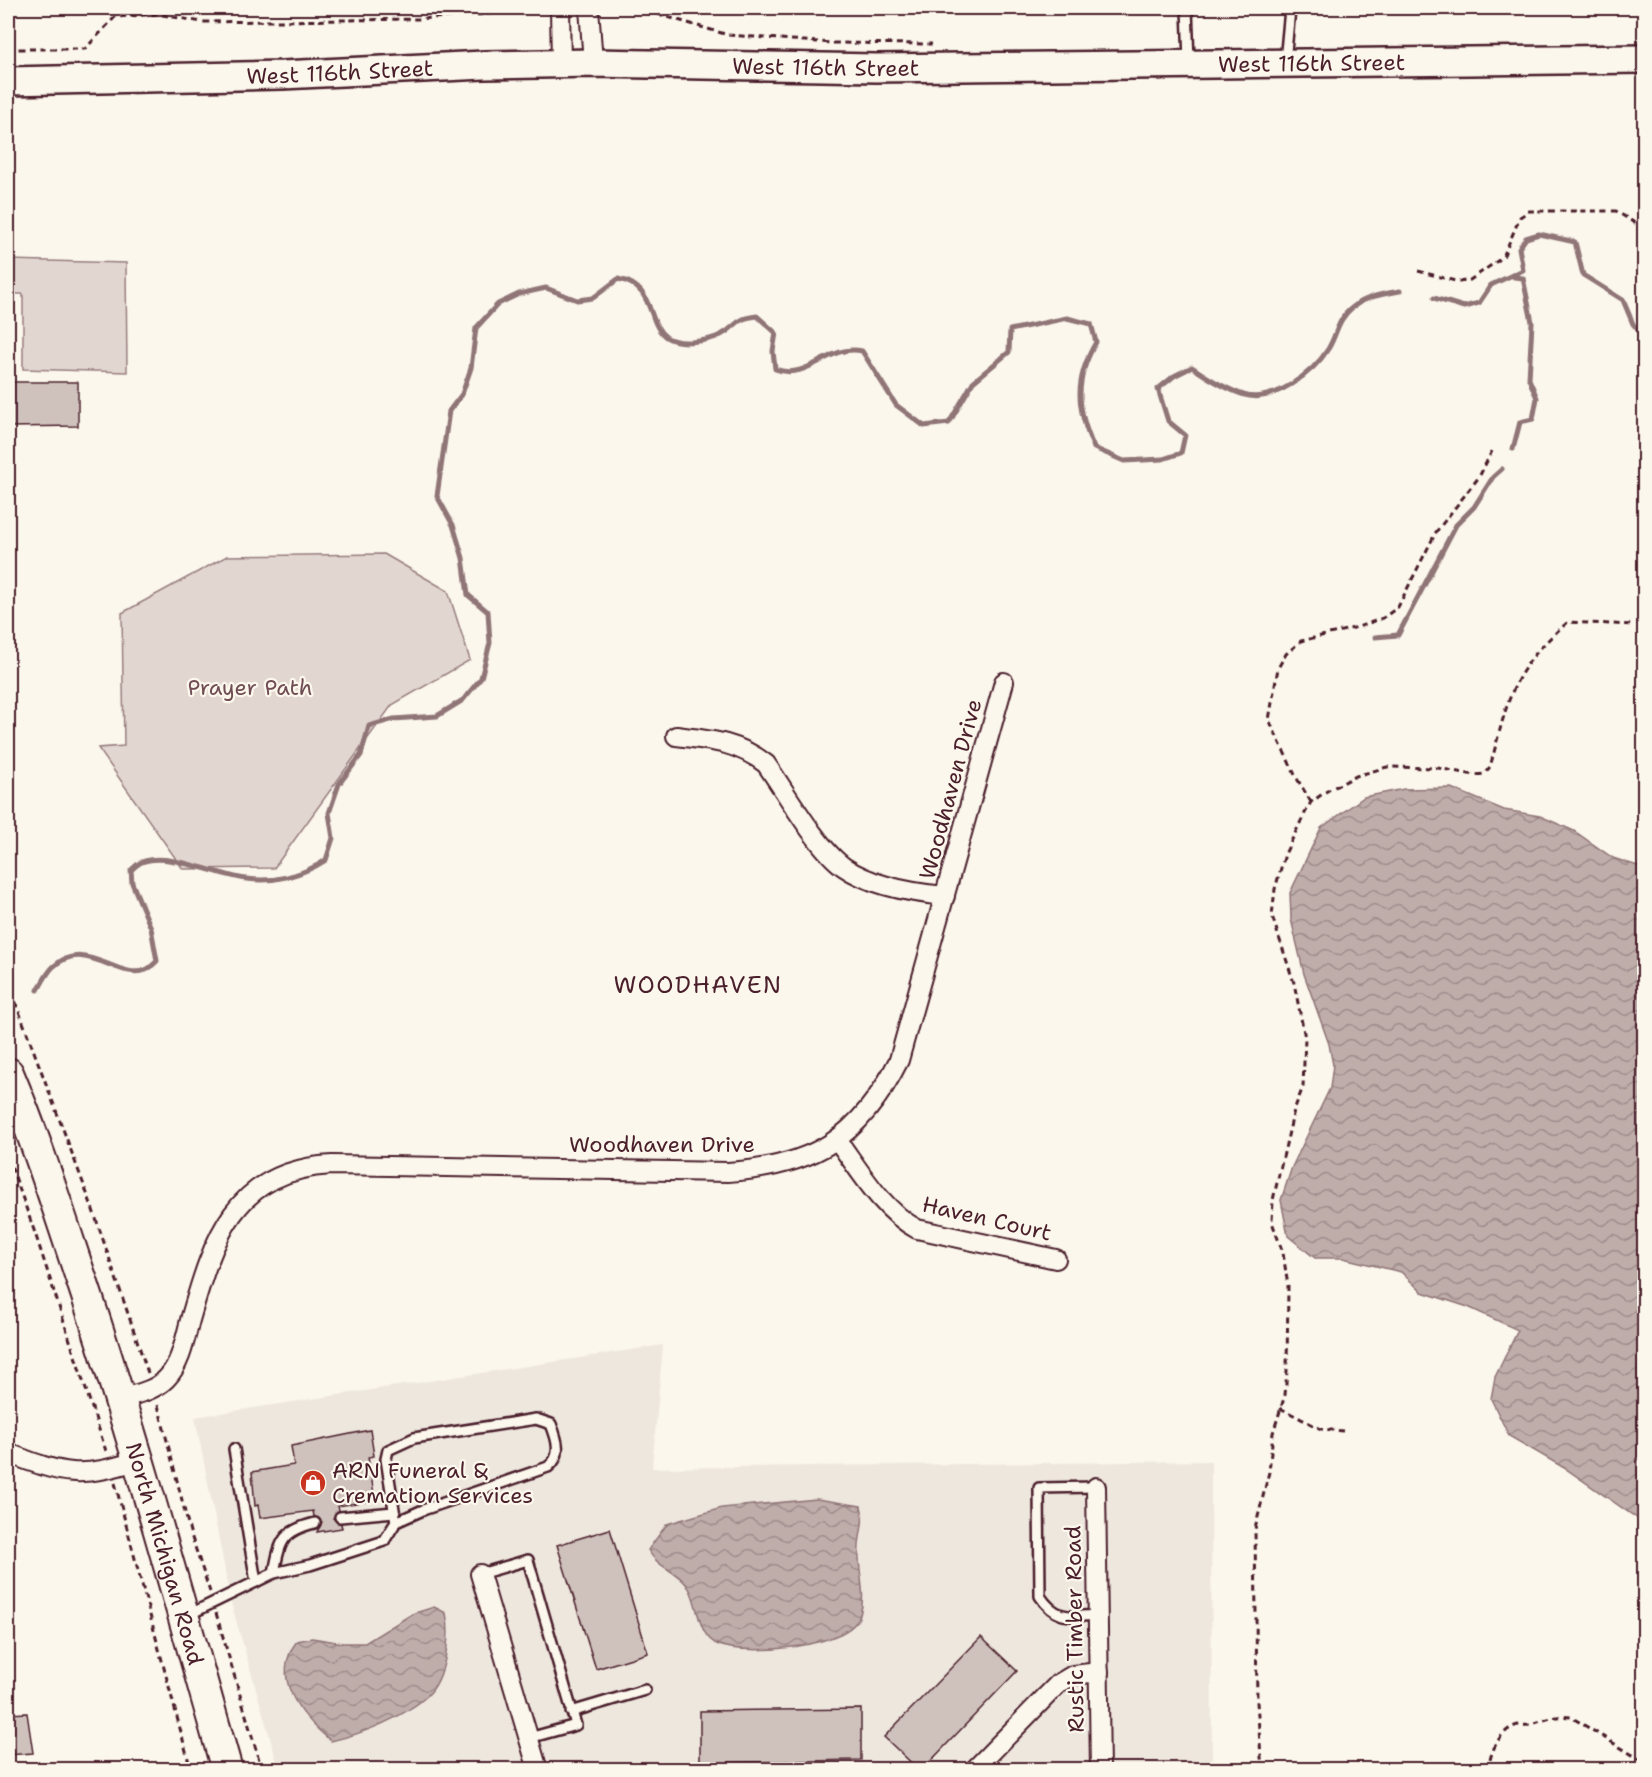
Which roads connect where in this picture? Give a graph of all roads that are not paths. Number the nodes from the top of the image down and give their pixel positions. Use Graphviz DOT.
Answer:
graph roads {
  1 [pos="560,8"];
  2 [pos="589,8"];
  3 [pos="1187,8"];
  4 [pos="1290,9"];
  5 [pos="1644,59"];
  6 [pos="593,63"];
  7 [pos="561,64"];
  8 [pos="1189,64"];
  9 [pos="1285,64"];
  10 [pos="8,81"];
  11 [pos="1004,682"];
  12 [pos="676,736"];
  13 [pos="945,896"];
  14 [pos="8,1073"];
  15 [pos="838,1141"];
  16 [pos="1056,1260"];
  17 [pos="120,1399"];
  18 [pos="234,1449"];
  19 [pos="8,1453"];
  20 [pos="138,1460"];
  21 [pos="1096,1487"];
  22 [pos="394,1512"];
  23 [pos="340,1517"];
  24 [pos="315,1522"];
  25 [pos="396,1522"];
  26 [pos="274,1573"];
  27 [pos="480,1574"];
  28 [pos="255,1582"];
  29 [pos="1099,1616"];
  30 [pos="184,1617"];
  31 [pos="1099,1672"];
  32 [pos="645,1690"];
  33 [pos="571,1712"];
  34 [pos="529,1738"];
  35 [pos="227,1770"];
  36 [pos="538,1770"];
  37 [pos="974,1770"];
  38 [pos="1100,1770"];
  1 -- 7 [label="street"];
  2 -- 6 [label="street"];
  3 -- 8 [label="lane"];
  4 -- 9 [label="lane"];
  5 -- 9 [label="main road, West 116th Street"];
  6 -- 7 [label="main road, West 116th Street"];
  6 -- 8 [label="main road, West 116th Street"];
  7 -- 10 [label="main road, West 116th Street"];
  8 -- 9 [label="main road, West 116th Street"];
  11 -- 13 [label="street, Woodhaven Drive"];
  12 -- 13 [label="street"];
  13 -- 15 [label="street, Woodhaven Drive"];
  14 -- 17 [label="main road, North Michigan Road"];
  15 -- 16 [label="street, Haven Court"];
  15 -- 17 [label="street, Woodhaven Drive"];
  17 -- 20 [label="main road, North Michigan Road"];
  18 -- 28 [label="lane"];
  19 -- 20 [label="street"];
  20 -- 30 [label="main road, North Michigan Road"];
  21 -- 29 [label="street, Rustic Timber Road"];
  21 -- 29 [label="lane"];
  22 -- 23 [label="lane"];
  22 -- 25 [label="lane"];
  22 -- 25 [label="lane"];
  24 -- 26 [label="lane"];
  25 -- 26 [label="lane"];
  26 -- 28 [label="lane"];
  27 -- 33 [label="lane"];
  27 -- 34 [label="street"];
  28 -- 30 [label="lane"];
  29 -- 31 [label="street, Rustic Timber Road"];
  30 -- 35 [label="main road, North Michigan Road"];
  31 -- 37 [label="street"];
  31 -- 38 [label="street, Rustic Timber Road"];
  32 -- 33 [label="lane"];
  33 -- 34 [label="lane"];
  34 -- 36 [label="street"];
}
